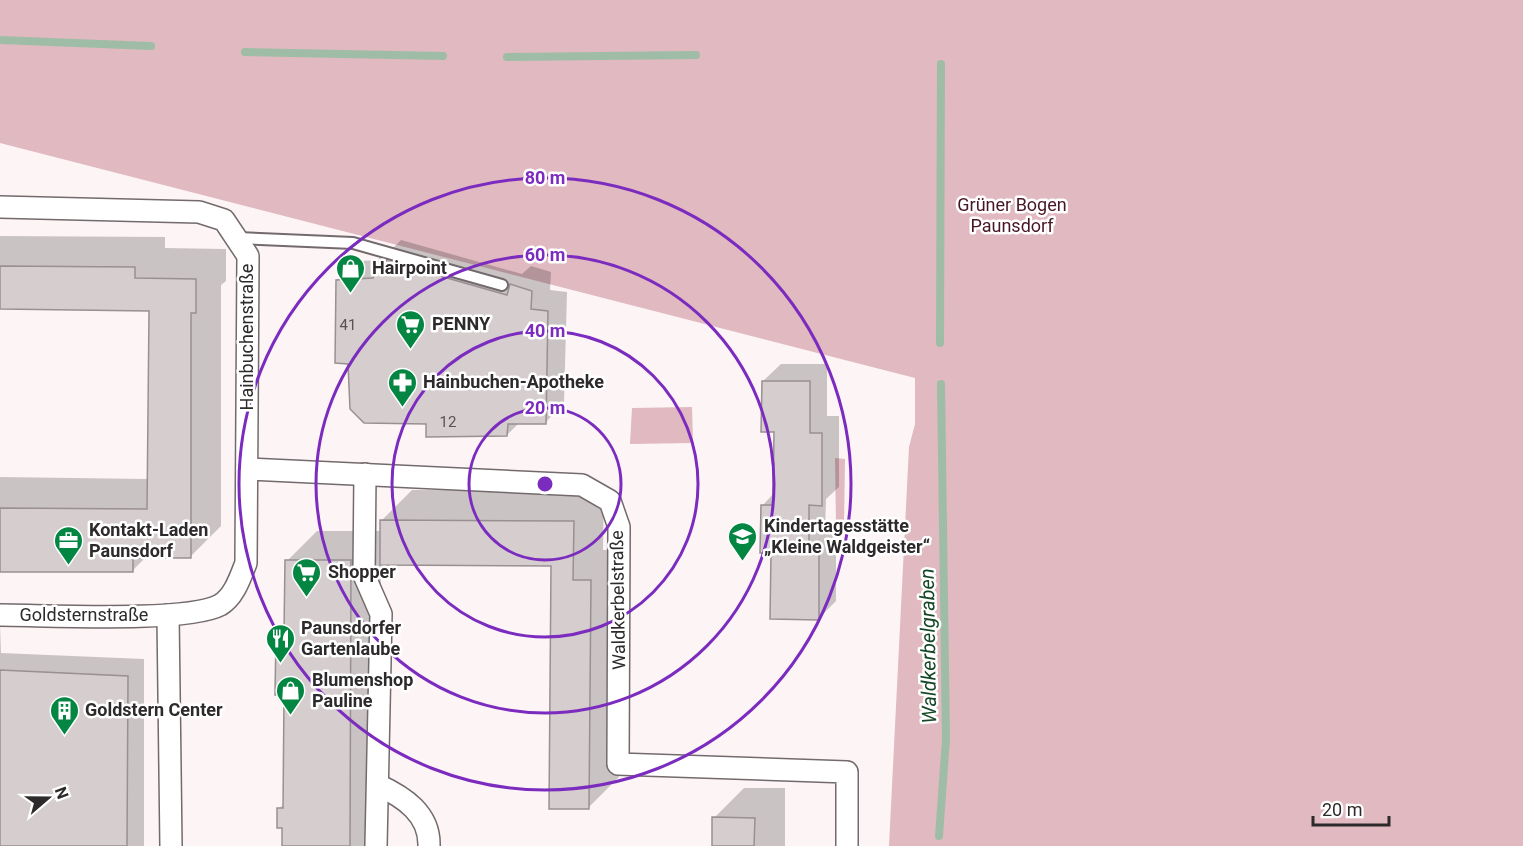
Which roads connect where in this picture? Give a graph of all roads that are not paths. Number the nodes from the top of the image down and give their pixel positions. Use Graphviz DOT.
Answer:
graph roads {
  1 [pos="0,207"];
  2 [pos="237,238"];
  3 [pos="502,285"];
  4 [pos="247,468"];
  5 [pos="365,474"];
  6 [pos="220,605"];
  7 [pos="0,615"];
  8 [pos="168,615"];
  9 [pos="378,785"];
  10 [pos="171,846"];
  11 [pos="376,846"];
  12 [pos="429,846"];
  13 [pos="848,846"];
  1 -- 2 [label="street, Hainbuchenstraße"];
  2 -- 3 [label="lane"];
  2 -- 4 [label="street, Hainbuchenstraße"];
  4 -- 5 [label="street, Waldkerbelstraße"];
  4 -- 6 [label="street, Hainbuchenstraße"];
  5 -- 9 [label="street"];
  5 -- 13 [label="street, Waldkerbelstraße"];
  6 -- 8 [label="street, Goldsternstraße"];
  7 -- 8 [label="street, Goldsternstraße"];
  8 -- 10 [label="street, Goldsternstraße"];
  9 -- 11 [label="street"];
  9 -- 12 [label="street"];
}
